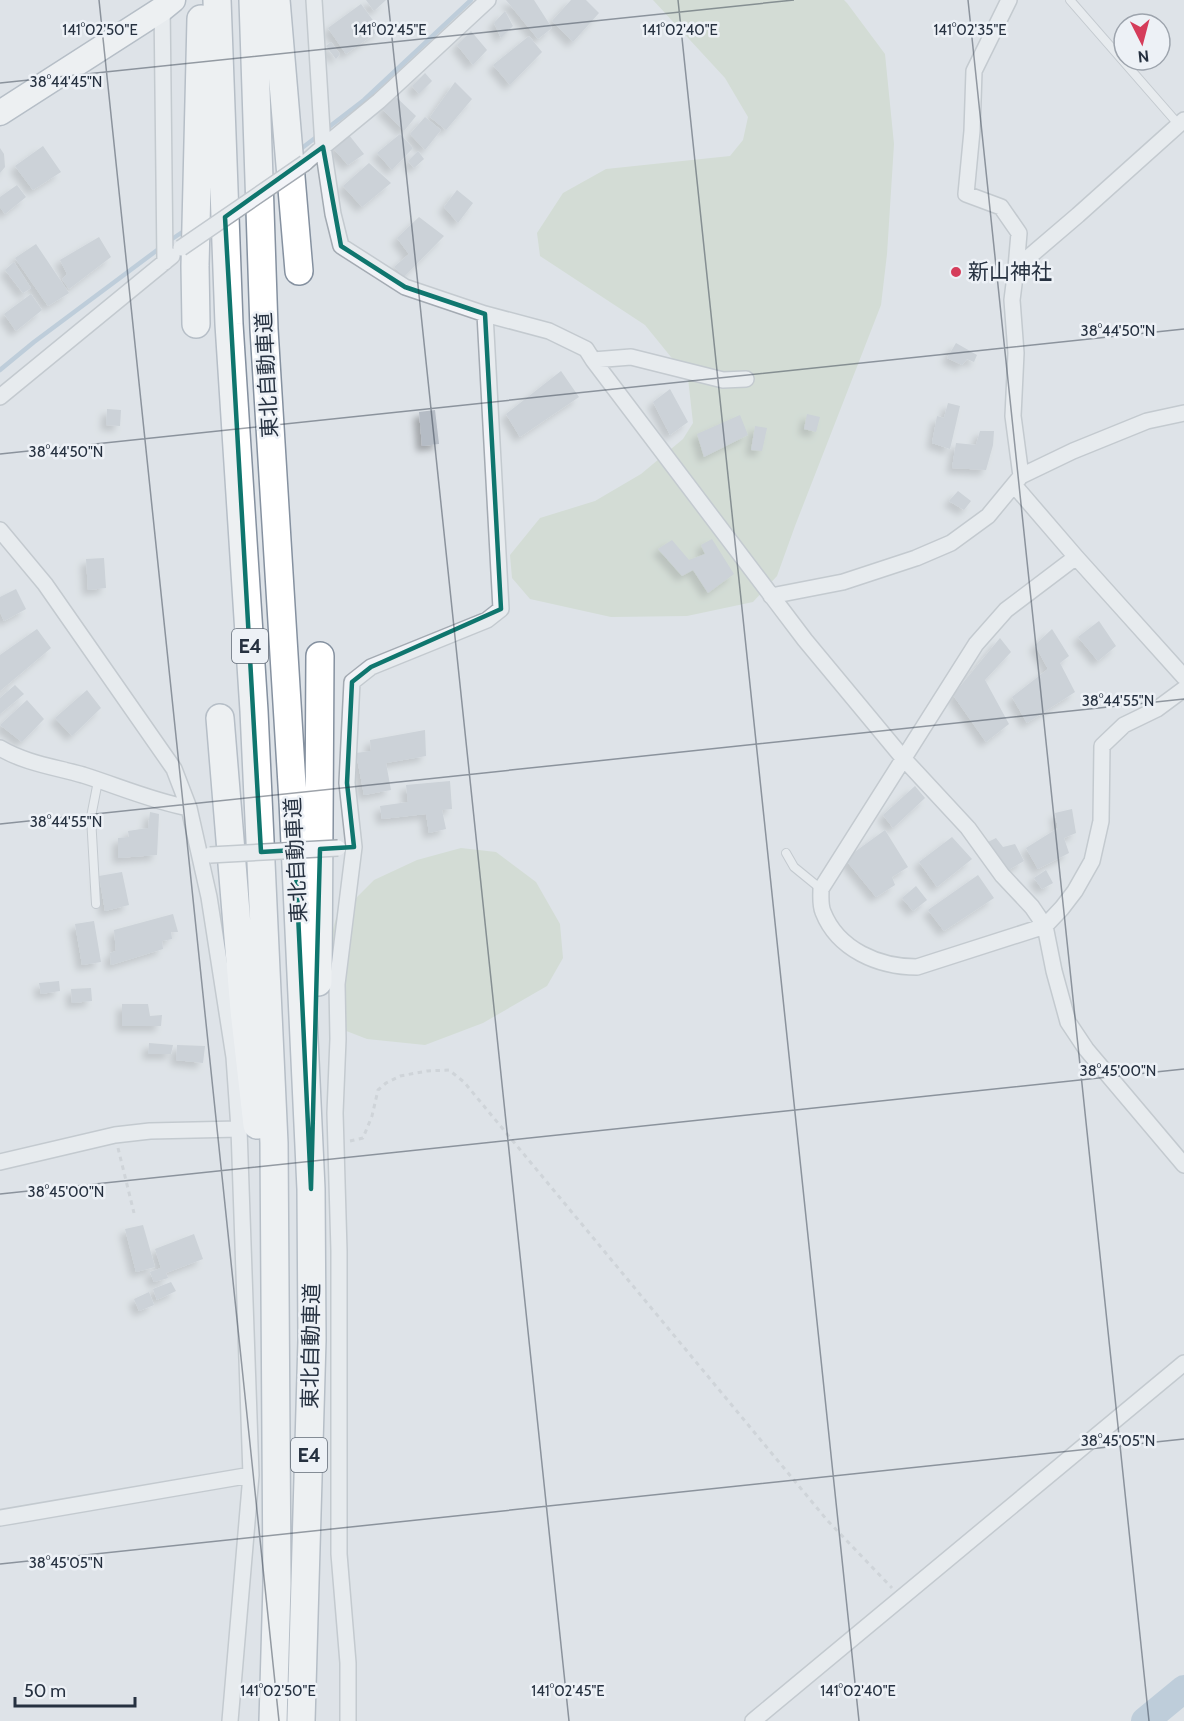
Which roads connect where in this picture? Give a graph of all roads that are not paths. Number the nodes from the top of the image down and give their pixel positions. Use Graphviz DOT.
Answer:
graph roads {
  1 [pos="201,0"];
  2 [pos="217,0"];
  3 [pos="253,0"];
  4 [pos="276,0"];
  5 [pos="314,0"];
  6 [pos="488,0"];
  7 [pos="1009,0"];
  8 [pos="1070,0"];
  9 [pos="166,3"];
  10 [pos="0,113"];
  11 [pos="1181,122"];
  12 [pos="323,144"];
  13 [pos="165,262"];
  14 [pos="1016,268"];
  15 [pos="299,271"];
  16 [pos="484,314"];
  17 [pos="196,324"];
  18 [pos="593,360"];
  19 [pos="746,379"];
  20 [pos="0,397"];
  21 [pos="1184,413"];
  22 [pos="1018,480"];
  23 [pos="0,530"];
  24 [pos="1076,557"];
  25 [pos="771,596"];
  26 [pos="320,656"];
  27 [pos="1184,677"];
  28 [pos="1184,689"];
  29 [pos="220,718"];
  30 [pos="0,748"];
  31 [pos="903,758"];
  32 [pos="98,781"];
  33 [pos="189,808"];
  34 [pos="354,847"];
  35 [pos="786,853"];
  36 [pos="205,856"];
  37 [pos="821,889"];
  38 [pos="96,904"];
  39 [pos="1045,927"];
  40 [pos="239,1130"];
  41 [pos="0,1162"];
  42 [pos="1184,1165"];
  43 [pos="311,1189"];
  44 [pos="276,1293"];
  45 [pos="1184,1363"];
  46 [pos="251,1475"];
  47 [pos="0,1518"];
  48 [pos="230,1721"];
  49 [pos="273,1721"];
  50 [pos="301,1721"];
  51 [pos="348,1721"];
  52 [pos="753,1721"];
  1 -- 17 [label="highway"];
  2 -- 44 [label="highway, 東北自動車道 / E4"];
  3 -- 43 [label="highway, 東北自動車道 / E4"];
  4 -- 15 [label="highway"];
  5 -- 12 [label="street"];
  6 -- 12 [label="street"];
  7 -- 14 [label="street"];
  8 -- 11 [label="lane"];
  9 -- 10 [label="highway"];
  9 -- 13 [label="street"];
  11 -- 14 [label="street"];
  12 -- 13 [label="street, bridge"];
  12 -- 16 [label="street"];
  13 -- 20 [label="street"];
  14 -- 22 [label="street"];
  16 -- 18 [label="street"];
  16 -- 34 [label="street"];
  18 -- 19 [label="street"];
  18 -- 25 [label="street"];
  21 -- 22 [label="street"];
  22 -- 24 [label="street"];
  22 -- 25 [label="street"];
  23 -- 33 [label="street"];
  24 -- 27 [label="street"];
  24 -- 31 [label="street"];
  25 -- 31 [label="street"];
  26 -- 43 [label="highway"];
  28 -- 39 [label="street"];
  29 -- 44 [label="highway"];
  30 -- 32 [label="street"];
  31 -- 37 [label="street"];
  31 -- 39 [label="street"];
  32 -- 33 [label="street"];
  32 -- 38 [label="lane"];
  33 -- 36 [label="street"];
  34 -- 36 [label="street, bridge"];
  34 -- 51 [label="street"];
  35 -- 37 [label="lane"];
  36 -- 40 [label="street"];
  37 -- 39 [label="street"];
  39 -- 42 [label="street"];
  40 -- 41 [label="street"];
  40 -- 46 [label="street"];
  43 -- 50 [label="highway, 東北自動車道 / E4"];
  44 -- 49 [label="highway, 東北自動車道 / E4"];
  45 -- 52 [label="street"];
  46 -- 47 [label="street"];
  46 -- 48 [label="street"];
}
